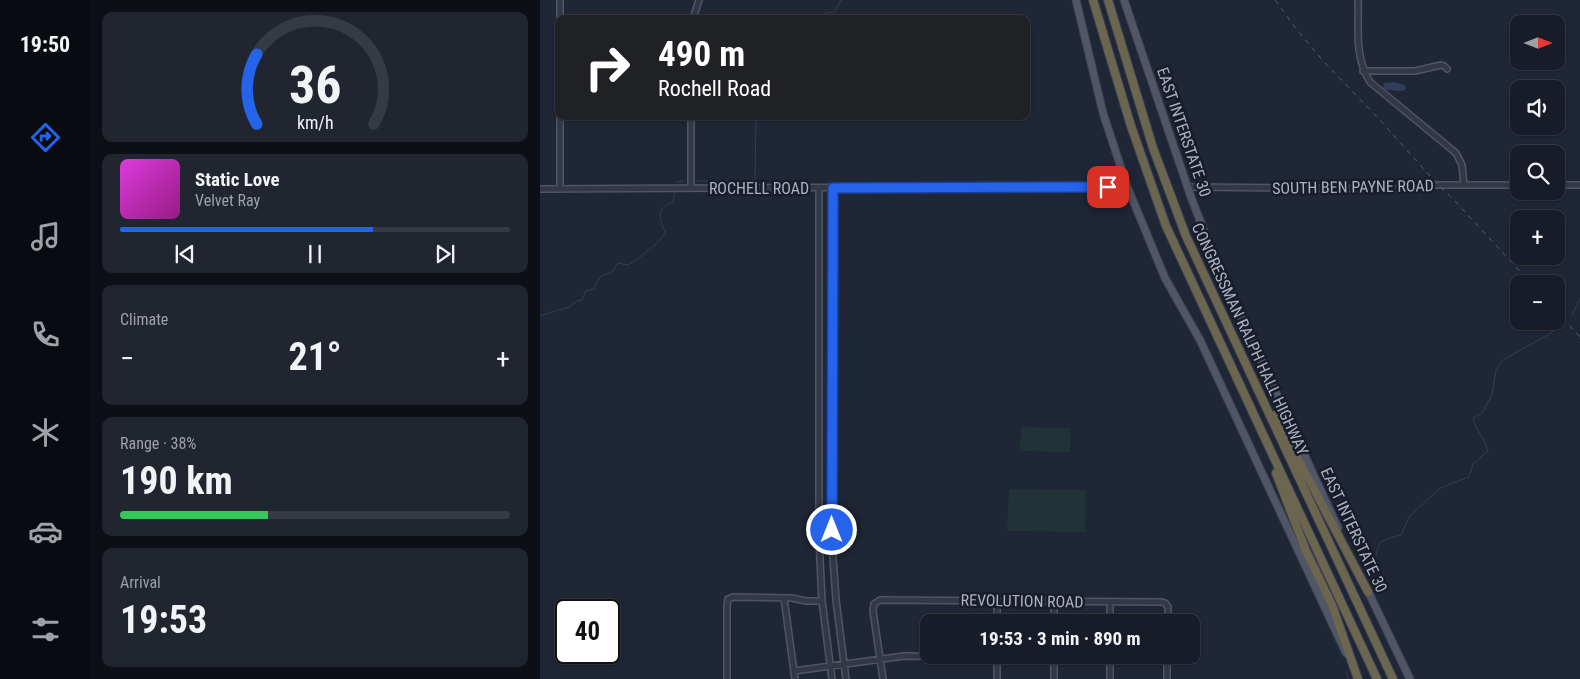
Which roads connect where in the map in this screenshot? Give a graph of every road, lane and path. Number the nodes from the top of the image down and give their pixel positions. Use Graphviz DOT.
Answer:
graph roads {
  1 [pos="560,0"];
  2 [pos="699,0"];
  3 [pos="1076,0"];
  4 [pos="1093,0"];
  5 [pos="1108,0"];
  6 [pos="1124,0"];
  7 [pos="1358,0"];
  8 [pos="560,15"];
  9 [pos="694,15"];
  10 [pos="1447,69"];
  11 [pos="1363,71"];
  12 [pos="560,120"];
  13 [pos="691,120"];
  14 [pos="1464,185"];
  15 [pos="1510,185"];
  16 [pos="1565,185"];
  17 [pos="1580,185"];
  18 [pos="1127,186"];
  19 [pos="1188,186"];
  20 [pos="691,188"];
  21 [pos="819,188"];
  22 [pos="833,188"];
  23 [pos="540,189"];
  24 [pos="560,189"];
  25 [pos="1209,285"];
  26 [pos="1263,436"];
  27 [pos="1368,592"];
  28 [pos="784,598"];
  29 [pos="997,600"];
  30 [pos="822,601"];
  31 [pos="1054,601"];
  32 [pos="1110,602"];
  33 [pos="997,614"];
  34 [pos="1054,614"];
  35 [pos="1110,614"];
  36 [pos="1168,614"];
  37 [pos="920,656"];
  38 [pos="880,659"];
  39 [pos="844,664"];
  40 [pos="997,664"];
  41 [pos="1054,664"];
  42 [pos="1110,664"];
  43 [pos="1167,664"];
  44 [pos="830,666"];
  45 [pos="794,671"];
  46 [pos="727,679"];
  47 [pos="795,679"];
  48 [pos="832,679"];
  49 [pos="846,679"];
  50 [pos="882,679"];
  51 [pos="996,679"];
  52 [pos="1054,679"];
  53 [pos="1110,679"];
  54 [pos="1167,679"];
  55 [pos="1358,679"];
  56 [pos="1377,679"];
  57 [pos="1393,679"];
  58 [pos="1410,679"];
  1 -- 8 [label="street"];
  2 -- 9 [label="street"];
  3 -- 18 [label="main road"];
  4 -- 26 [label="highway, CONGRESSMAN RALPH HALL HIGHWAY"];
  5 -- 25 [label="highway, CONGRESSMAN RALPH HALL HIGHWAY"];
  6 -- 19 [label="main road, EAST INTERSTATE 30"];
  7 -- 11 [label="street"];
  10 -- 11 [label="street"];
  11 -- 14 [label="street"];
  12 -- 24 [label="street"];
  13 -- 20 [label="street"];
  14 -- 15 [label="street, SOUTH BEN PAYNE ROAD"];
  14 -- 19 [label="street, SOUTH BEN PAYNE ROAD"];
  16 -- 17 [label="street"];
  18 -- 22 [label="street, ROCHELL ROAD"];
  18 -- 55 [label="main road"];
  19 -- 27 [label="main road, EAST INTERSTATE 30"];
  20 -- 21 [label="street, ROCHELL ROAD"];
  20 -- 24 [label="street, ROCHELL ROAD"];
  21 -- 22 [label="street, ROCHELL ROAD"];
  21 -- 30 [label="street"];
  22 -- 39 [label="street"];
  23 -- 24 [label="street, ROCHELL ROAD"];
  25 -- 27 [label="highway"];
  25 -- 57 [label="highway, CONGRESSMAN RALPH HALL HIGHWAY"];
  26 -- 55 [label="highway"];
  26 -- 56 [label="highway, CONGRESSMAN RALPH HALL HIGHWAY"];
  27 -- 58 [label="main road, EAST INTERSTATE 30"];
  28 -- 30 [label="street"];
  28 -- 45 [label="street"];
  28 -- 46 [label="street"];
  29 -- 31 [label="street, REVOLUTION ROAD"];
  29 -- 33 [label="street"];
  29 -- 38 [label="street, REVOLUTION ROAD"];
  30 -- 44 [label="street"];
  31 -- 32 [label="street, REVOLUTION ROAD"];
  31 -- 34 [label="street"];
  32 -- 35 [label="street"];
  32 -- 36 [label="street, REVOLUTION ROAD"];
  37 -- 38 [label="street"];
  38 -- 39 [label="street"];
  38 -- 50 [label="street"];
  39 -- 44 [label="street"];
  39 -- 49 [label="street"];
  40 -- 51 [label="street"];
  41 -- 52 [label="street"];
  42 -- 53 [label="street"];
  43 -- 54 [label="street"];
  44 -- 45 [label="street"];
  44 -- 48 [label="street"];
  45 -- 47 [label="street"];
}
